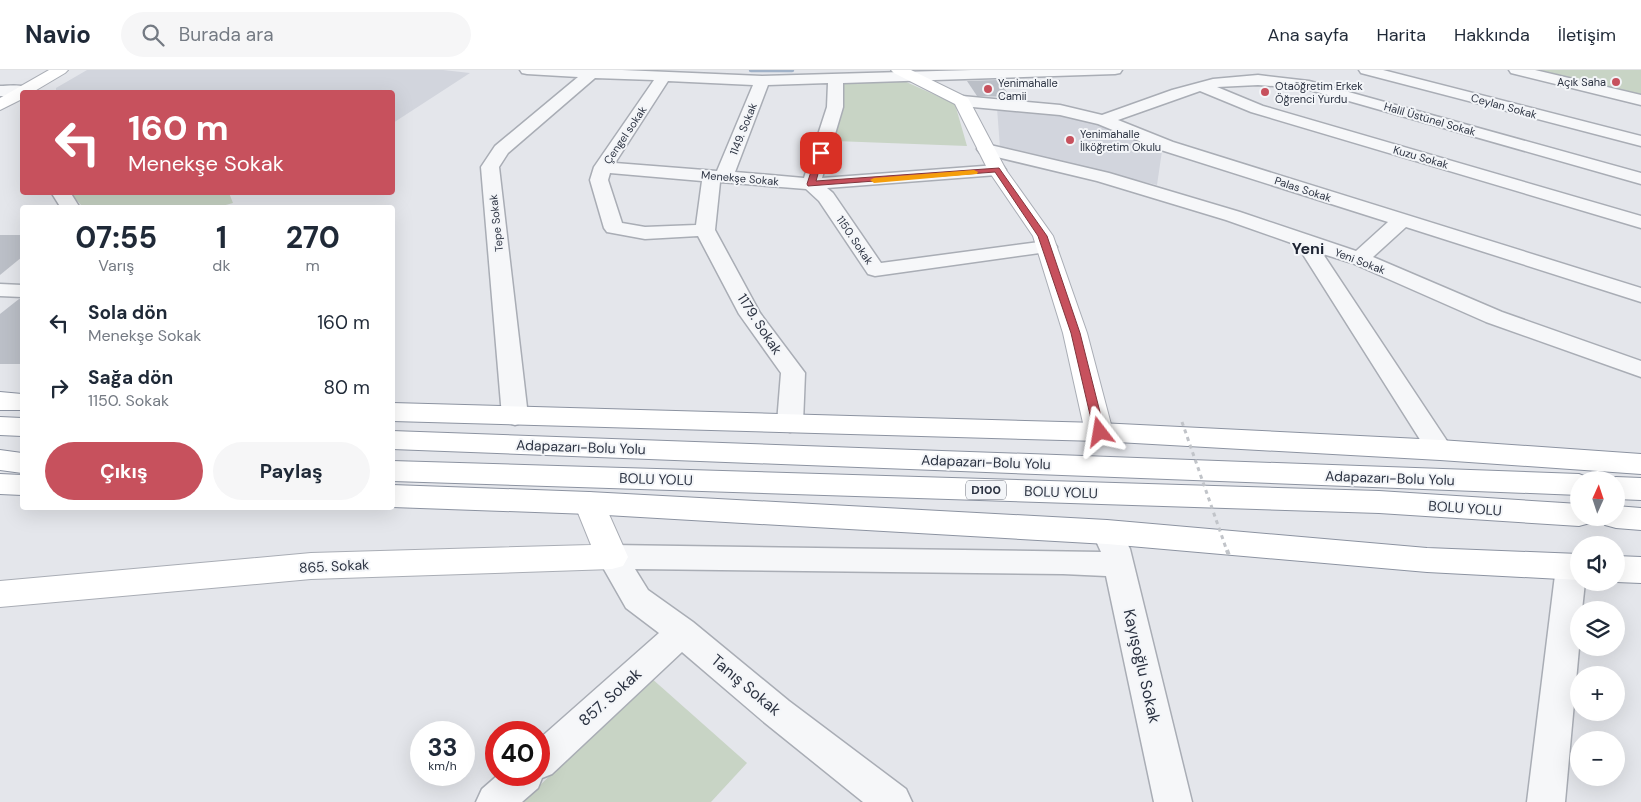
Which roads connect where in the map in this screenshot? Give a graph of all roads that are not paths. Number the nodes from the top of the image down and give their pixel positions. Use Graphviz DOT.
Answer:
graph roads {
  1 [pos="60,70"];
  2 [pos="527,70"];
  3 [pos="1115,70"];
  4 [pos="1366,70"];
  5 [pos="1516,70"];
  6 [pos="590,74"];
  7 [pos="910,74"];
  8 [pos="663,78"];
  9 [pos="836,80"];
  10 [pos="1209,80"];
  11 [pos="762,81"];
  12 [pos="27,90"];
  13 [pos="0,91"];
  14 [pos="20,92"];
  15 [pos="20,94"];
  16 [pos="1641,100"];
  17 [pos="962,101"];
  18 [pos="0,105"];
  19 [pos="1103,120"];
  20 [pos="1641,141"];
  21 [pos="986,149"];
  22 [pos="603,167"];
  23 [pos="997,170"];
  24 [pos="718,176"];
  25 [pos="1641,179"];
  26 [pos="811,184"];
  27 [pos="1401,221"];
  28 [pos="1641,222"];
  29 [pos="705,230"];
  30 [pos="1305,241"];
  31 [pos="1047,247"];
  32 [pos="1359,260"];
  33 [pos="0,290"];
  34 [pos="20,290"];
  35 [pos="1641,295"];
  36 [pos="1641,369"];
  37 [pos="0,401"];
  38 [pos="20,402"];
  39 [pos="395,412"];
  40 [pos="515,416"];
  41 [pos="790,423"];
  42 [pos="0,426"];
  43 [pos="20,427"];
  44 [pos="1100,432"];
  45 [pos="395,440"];
  46 [pos="1440,450"];
  47 [pos="0,460"];
  48 [pos="20,461"];
  49 [pos="1641,464"];
  50 [pos="395,471"];
  51 [pos="0,484"];
  52 [pos="20,484"];
  53 [pos="1570,485"];
  54 [pos="1625,489"];
  55 [pos="1641,490"];
  56 [pos="405,496"];
  57 [pos="589,503"];
  58 [pos="1570,514"];
  59 [pos="1625,518"];
  60 [pos="1641,519"];
  61 [pos="1107,532"];
  62 [pos="612,557"];
  63 [pos="1119,565"];
  64 [pos="1570,567"];
  65 [pos="1625,569"];
  66 [pos="1641,570"];
  67 [pos="1572,591"];
  68 [pos="0,594"];
  69 [pos="682,632"];
  70 [pos="550,752"];
  71 [pos="512,786"];
  72 [pos="495,802"];
  73 [pos="893,802"];
  74 [pos="1173,802"];
  75 [pos="1546,802"];
  1 -- 12 [label="main road"];
  2 -- 6 [label="street"];
  3 -- 7 [label="street"];
  4 -- 20 [label="street, Ceylan Sokak"];
  5 -- 16 [label="street"];
  6 -- 8 [label="street"];
  6 -- 40 [label="street, Tepe Sokak"];
  7 -- 9 [label="street"];
  7 -- 17 [label="main road"];
  8 -- 11 [label="street"];
  8 -- 22 [label="street, Çengel sokak"];
  9 -- 11 [label="street"];
  9 -- 26 [label="street"];
  10 -- 19 [label="street, Halil Üstünel Sokak"];
  10 -- 25 [label="street, Halil Üstünel Sokak"];
  10 -- 28 [label="street, Kuzu Sokak"];
  11 -- 24 [label="street, 1149. Sokak"];
  13 -- 14 [label="street"];
  15 -- 18 [label="main road"];
  17 -- 19 [label="street, Palas Sokak"];
  17 -- 21 [label="main road"];
  19 -- 27 [label="street, Palas Sokak"];
  21 -- 23 [label="main road"];
  21 -- 30 [label="street, Yeni Sokak"];
  22 -- 24 [label="street, Menekşe Sokak"];
  22 -- 29 [label="street, Çengel sokak"];
  23 -- 26 [label="street, Menekşe Sokak"];
  23 -- 31 [label="main road"];
  24 -- 26 [label="street, Menekşe Sokak"];
  24 -- 29 [label="street"];
  26 -- 31 [label="street, 1150. Sokak"];
  27 -- 32 [label="street"];
  27 -- 35 [label="street, Palas Sokak"];
  29 -- 41 [label="street, 1179. Sokak"];
  30 -- 32 [label="street, Yeni Sokak"];
  30 -- 46 [label="street"];
  31 -- 44 [label="main road"];
  32 -- 36 [label="street, Yeni Sokak"];
  33 -- 34 [label="street"];
  37 -- 38 [label="main road"];
  39 -- 40 [label="main road"];
  40 -- 41 [label="main road"];
  41 -- 44 [label="main road"];
  42 -- 43 [label="main road"];
  44 -- 46 [label="main road"];
  45 -- 53 [label="main road, Adapazarı-Bolu Yolu / D100"];
  46 -- 49 [label="main road"];
  47 -- 48 [label="main road"];
  50 -- 58 [label="main road, BOLU YOLU / D100"];
  51 -- 52 [label="main road"];
  54 -- 55 [label="main road"];
  56 -- 57 [label="main road"];
  57 -- 61 [label="main road"];
  57 -- 62 [label="main road"];
  59 -- 60 [label="main road"];
  61 -- 63 [label="street, Kayışoğlu Sokak"];
  61 -- 64 [label="main road"];
  62 -- 63 [label="street"];
  62 -- 68 [label="main road, 865. Sokak"];
  62 -- 69 [label="street, Tanış Sokak"];
  63 -- 74 [label="street, Kayışoğlu Sokak"];
  65 -- 66 [label="main road"];
  67 -- 75 [label="street"];
  69 -- 70 [label="street, 857. Sokak"];
  69 -- 73 [label="street, Tanış Sokak"];
  71 -- 72 [label="street"];
}
